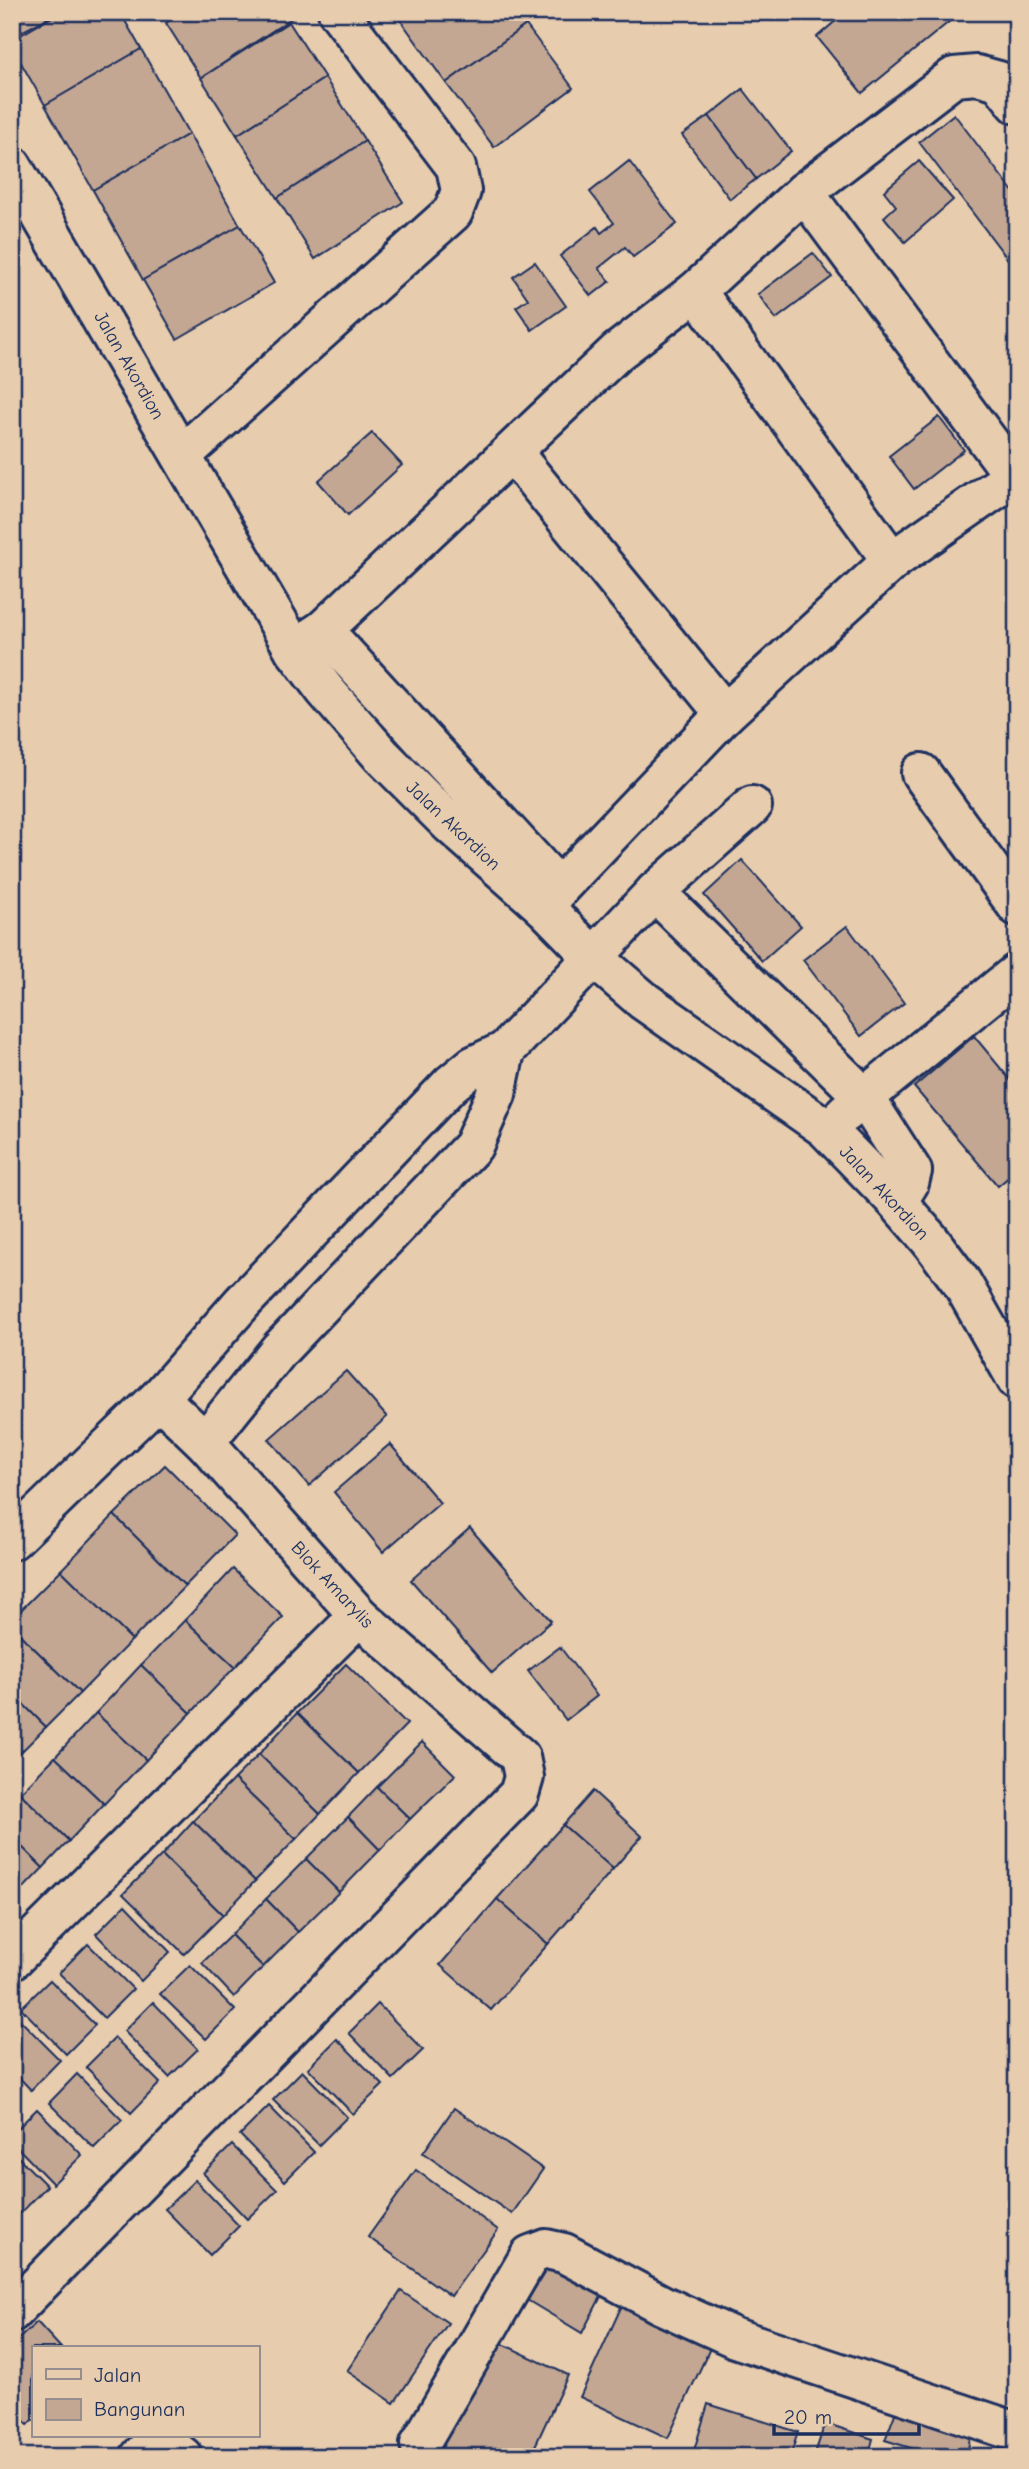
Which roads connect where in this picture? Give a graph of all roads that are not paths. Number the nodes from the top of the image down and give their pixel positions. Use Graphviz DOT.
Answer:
graph roads {
  1 [pos="338,12"];
  2 [pos="1017,104"];
  3 [pos="12,166"];
  4 [pos="804,192"];
  5 [pos="696,290"];
  6 [pos="512,452"];
  7 [pos="182,454"];
  8 [pos="1016,477"];
  9 [pos="892,561"];
  10 [pos="308,639"];
  11 [pos="725,714"];
  12 [pos="921,773"];
  13 [pos="752,806"];
  14 [pos="655,892"];
  15 [pos="552,898"];
  16 [pos="1017,906"];
  17 [pos="594,958"];
  18 [pos="1017,973"];
  19 [pos="505,1051"];
  20 [pos="865,1098"];
  21 [pos="825,1128"];
  22 [pos="897,1202"];
  23 [pos="242,1303"];
  24 [pos="280,1349"];
  25 [pos="1017,1380"];
  26 [pos="159,1398"];
  27 [pos="205,1442"];
  28 [pos="12,1540"];
  29 [pos="359,1616"];
  30 [pos="12,1960"];
  31 [pos="12,2312"];
  32 [pos="1017,2432"];
  33 [pos="421,2444"];
  34 [pos="1017,2444"];
  35 [pos="140,2457"];
  36 [pos="183,2457"];
  37 [pos="1012,2457"];
  1 -- 7 [label="street"];
  2 -- 4 [label="street"];
  3 -- 7 [label="street, Jalan Akordion"];
  4 -- 5 [label="street"];
  4 -- 8 [label="street"];
  5 -- 6 [label="street"];
  5 -- 9 [label="street"];
  6 -- 10 [label="street"];
  6 -- 11 [label="street"];
  7 -- 10 [label="street, Jalan Akordion"];
  8 -- 9 [label="street"];
  9 -- 11 [label="street"];
  10 -- 15 [label="street, Jalan Akordion"];
  11 -- 15 [label="street"];
  12 -- 16 [label="street"];
  13 -- 14 [label="street"];
  14 -- 17 [label="street"];
  14 -- 20 [label="street"];
  15 -- 17 [label="street, Jalan Akordion"];
  17 -- 19 [label="street"];
  17 -- 21 [label="street, Jalan Akordion"];
  18 -- 20 [label="street"];
  19 -- 23 [label="street"];
  19 -- 24 [label="street"];
  20 -- 21 [label="street"];
  20 -- 22 [label="street"];
  21 -- 22 [label="street, Jalan Akordion"];
  22 -- 25 [label="street, Jalan Akordion"];
  23 -- 24 [label="street"];
  23 -- 26 [label="street"];
  24 -- 27 [label="street"];
  26 -- 27 [label="street, Blok Amarylis"];
  26 -- 28 [label="street"];
  27 -- 29 [label="street, Blok Amarylis"];
  29 -- 30 [label="street"];
  29 -- 31 [label="street, Blok Amarylis"];
  32 -- 33 [label="street"];
  34 -- 37 [label="street"];
  35 -- 36 [label="street"];
}
